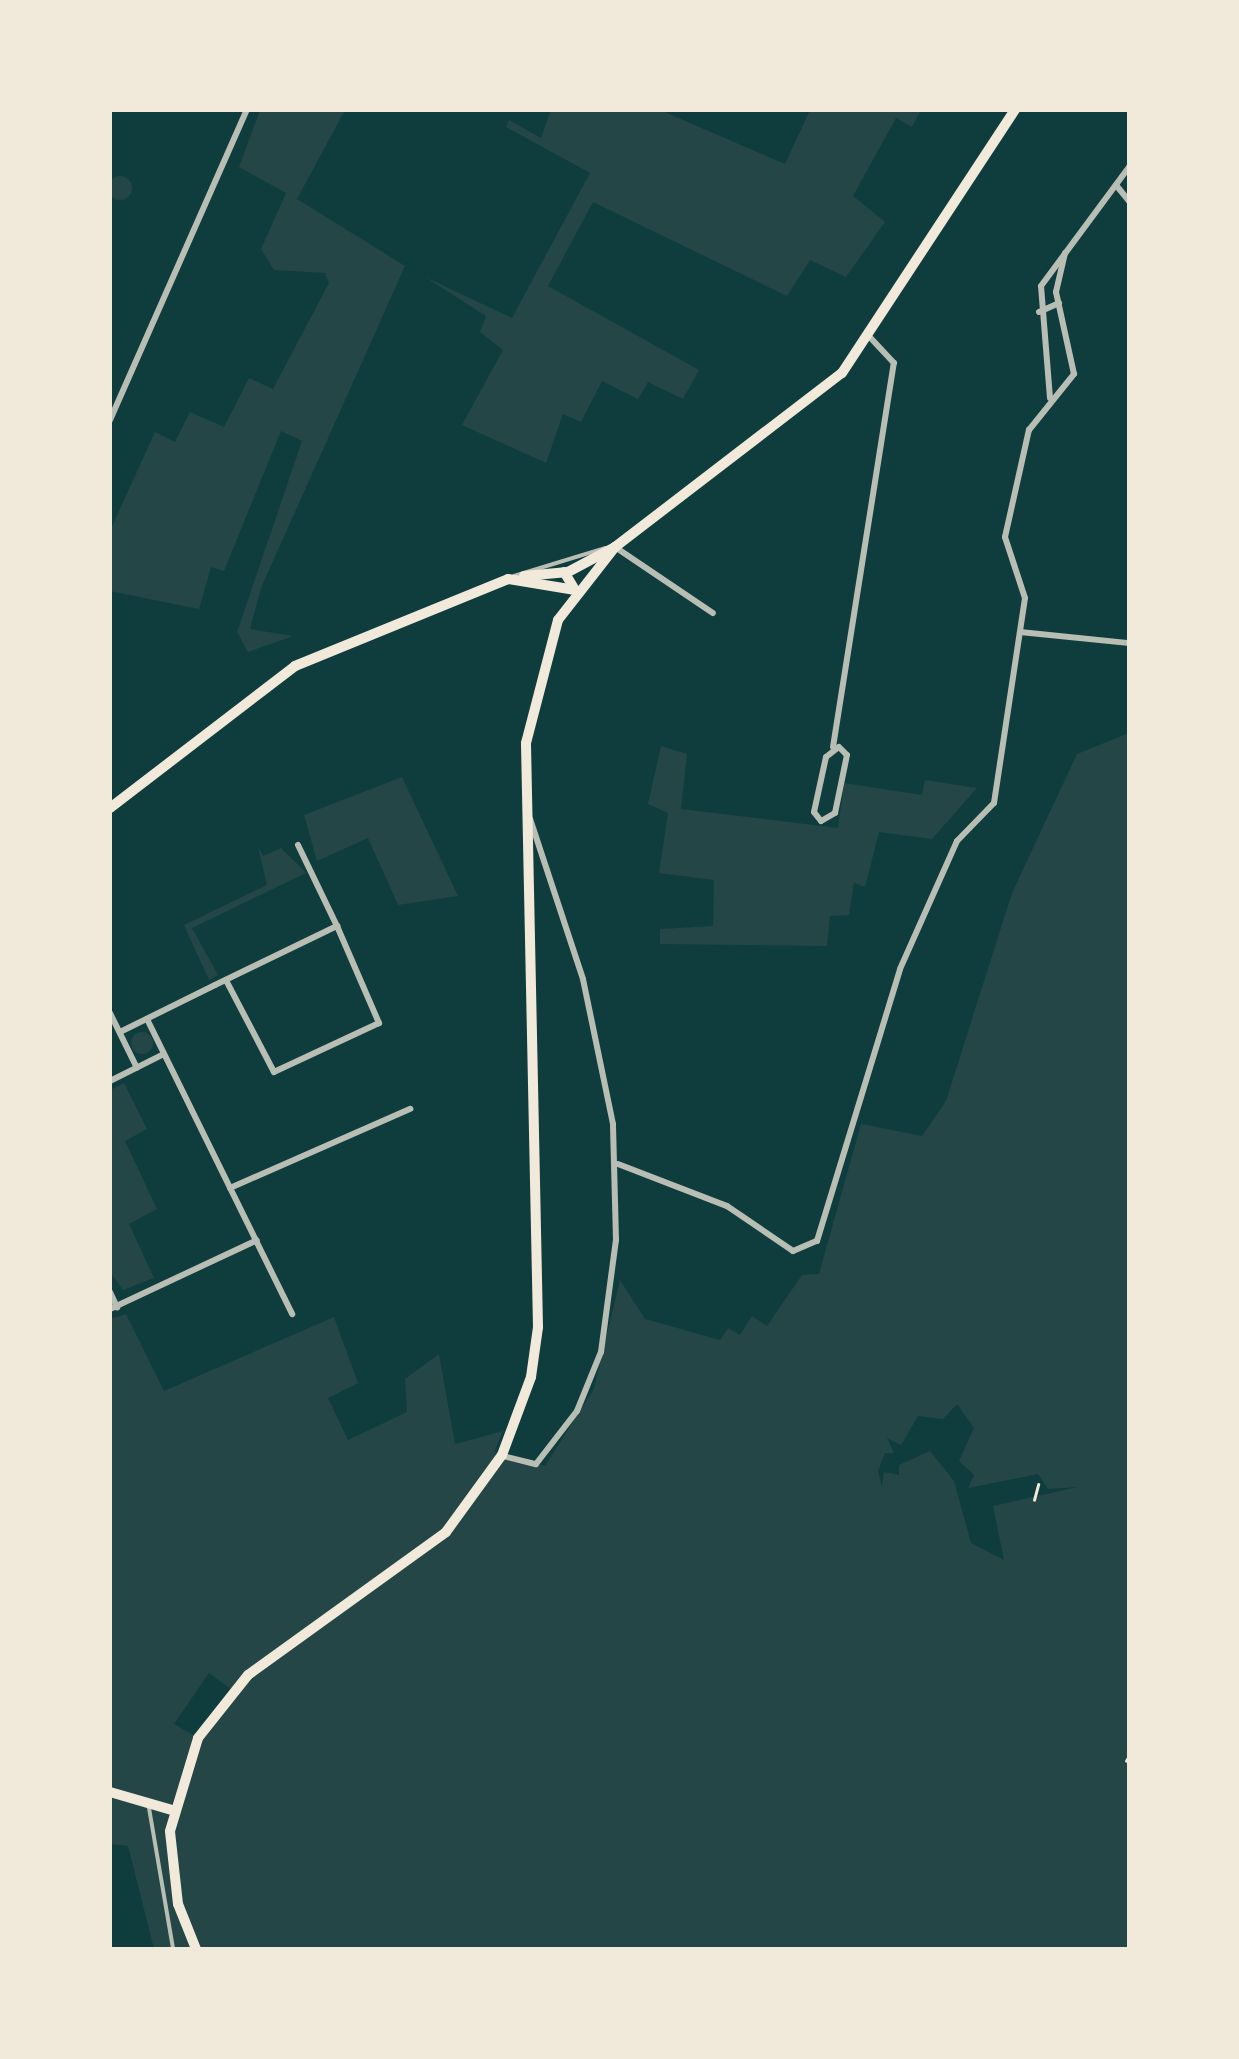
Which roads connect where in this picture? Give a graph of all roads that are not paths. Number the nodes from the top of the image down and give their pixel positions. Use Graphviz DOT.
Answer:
graph roads {
  1 [pos="247,110"];
  2 [pos="1015,110"];
  3 [pos="1129,168"];
  4 [pos="1116,185"];
  5 [pos="1129,201"];
  6 [pos="1066,253"];
  7 [pos="1059,304"];
  8 [pos="1038,313"];
  9 [pos="868,335"];
  10 [pos="1054,372"];
  11 [pos="1074,374"];
  12 [pos="1048,404"];
  13 [pos="110,420"];
  14 [pos="614,547"];
  15 [pos="564,572"];
  16 [pos="508,579"];
  17 [pos="575,590"];
  18 [pos="713,613"];
  19 [pos="1020,632"];
  20 [pos="1129,643"];
  21 [pos="833,747"];
  22 [pos="110,808"];
  23 [pos="527,814"];
  24 [pos="298,844"];
  25 [pos="337,926"];
  26 [pos="226,980"];
  27 [pos="110,1013"];
  28 [pos="147,1020"];
  29 [pos="120,1032"];
  30 [pos="164,1054"];
  31 [pos="137,1068"];
  32 [pos="110,1081"];
  33 [pos="410,1109"];
  34 [pos="618,1164"];
  35 [pos="230,1188"];
  36 [pos="256,1240"];
  37 [pos="110,1292"];
  38 [pos="114,1308"];
  39 [pos="292,1314"];
  40 [pos="502,1456"];
  41 [pos="110,1792"];
  42 [pos="149,1808"];
  43 [pos="172,1810"];
  44 [pos="173,1949"];
  45 [pos="196,1949"];
  1 -- 13 [label="street"];
  2 -- 9 [label="main road"];
  3 -- 4 [label="street"];
  4 -- 5 [label="street"];
  4 -- 6 [label="street"];
  6 -- 7 [label="street"];
  6 -- 8 [label="street"];
  7 -- 8 [label="street"];
  7 -- 11 [label="street"];
  8 -- 10 [label="street"];
  9 -- 14 [label="main road"];
  9 -- 21 [label="street"];
  10 -- 11 [label="street"];
  10 -- 12 [label="street"];
  11 -- 12 [label="street"];
  12 -- 19 [label="street"];
  14 -- 15 [label="main road"];
  14 -- 16 [label="lane"];
  14 -- 17 [label="main road"];
  14 -- 18 [label="street"];
  15 -- 16 [label="main road"];
  15 -- 17 [label="main road"];
  16 -- 17 [label="main road"];
  16 -- 22 [label="main road"];
  17 -- 23 [label="main road"];
  19 -- 20 [label="street"];
  19 -- 34 [label="street"];
  21 -- 21 [label="street"];
  23 -- 34 [label="street"];
  23 -- 40 [label="main road"];
  24 -- 25 [label="street"];
  25 -- 26 [label="street"];
  25 -- 26 [label="street"];
  26 -- 28 [label="street"];
  27 -- 29 [label="street"];
  28 -- 29 [label="street"];
  28 -- 30 [label="street"];
  29 -- 31 [label="street"];
  30 -- 31 [label="street"];
  30 -- 35 [label="street"];
  31 -- 32 [label="street"];
  33 -- 35 [label="street"];
  34 -- 40 [label="street"];
  35 -- 36 [label="street"];
  36 -- 38 [label="street"];
  36 -- 39 [label="street"];
  37 -- 38 [label="street"];
  40 -- 43 [label="main road"];
  41 -- 42 [label="main road"];
  42 -- 43 [label="main road"];
  42 -- 44 [label="lane"];
  43 -- 45 [label="main road"];
}
